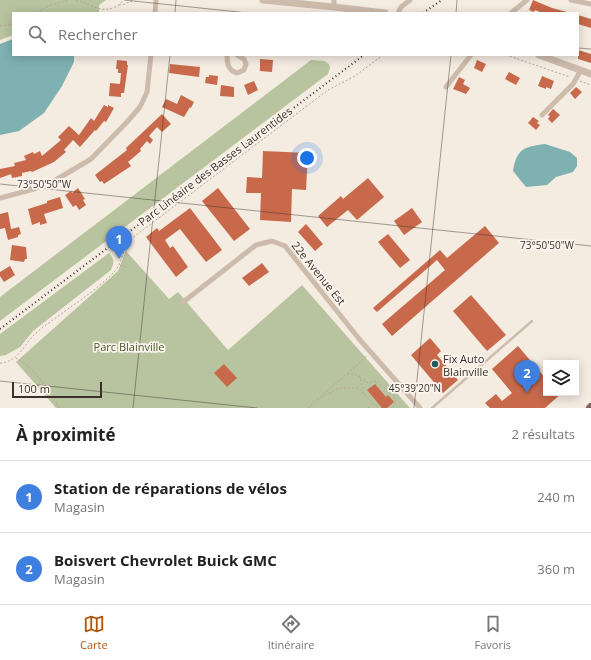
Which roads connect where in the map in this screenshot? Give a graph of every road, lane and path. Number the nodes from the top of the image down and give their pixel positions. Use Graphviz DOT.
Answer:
graph roads {
  1 [pos="69,0"];
  2 [pos="76,0"];
  3 [pos="123,0"];
  4 [pos="134,0"];
  5 [pos="156,0"];
  6 [pos="262,0"];
  7 [pos="410,0"];
  8 [pos="527,0"];
  9 [pos="571,0"];
  10 [pos="334,3"];
  11 [pos="591,4"];
  12 [pos="119,5"];
  13 [pos="38,12"];
  14 [pos="155,12"];
  15 [pos="380,12"];
  16 [pos="399,12"];
  17 [pos="512,12"];
  18 [pos="12,24"];
  19 [pos="0,26"];
  20 [pos="151,56"];
  21 [pos="227,56"];
  22 [pos="239,56"];
  23 [pos="382,56"];
  24 [pos="470,56"];
  25 [pos="509,56"];
  26 [pos="542,56"];
  27 [pos="581,70"];
  28 [pos="591,74"];
  29 [pos="574,78"];
  30 [pos="580,80"];
  31 [pos="591,85"];
  32 [pos="446,87"];
  33 [pos="542,115"];
  34 [pos="0,198"];
  35 [pos="119,264"];
  36 [pos="126,267"];
  37 [pos="182,303"];
  38 [pos="532,321"];
  39 [pos="371,352"];
  40 [pos="16,358"];
  41 [pos="0,363"];
  42 [pos="346,374"];
  43 [pos="360,377"];
  44 [pos="363,392"];
  45 [pos="319,398"];
  46 [pos="373,402"];
  47 [pos="59,408"];
  48 [pos="308,408"];
  49 [pos="368,408"];
  50 [pos="378,408"];
  51 [pos="394,408"];
  52 [pos="420,408"];
  53 [pos="432,408"];
  1 -- 13 [label="path"];
  2 -- 12 [label="path"];
  3 -- 12 [label="path"];
  4 -- 12 [label="path"];
  5 -- 14 [label="street"];
  6 -- 10 [label="street"];
  7 -- 16 [label="street"];
  8 -- 17 [label="street"];
  9 -- 11 [label="street"];
  10 -- 15 [label="street"];
  18 -- 19 [label="path"];
  20 -- 34 [label="street"];
  21 -- 22 [label="street"];
  23 -- 35 [label="path, Parc Linéaire des Basses Laurentides"];
  24 -- 32 [label="street"];
  25 -- 29 [label="path"];
  26 -- 27 [label="street"];
  27 -- 28 [label="street"];
  27 -- 33 [label="street"];
  30 -- 31 [label="path"];
  35 -- 36 [label="path"];
  35 -- 40 [label="path, Parc Linéaire des Basses Laurentides"];
  37 -- 39 [label="street, 22e Avenue Est"];
  38 -- 53 [label="lane"];
  39 -- 42 [label="path"];
  39 -- 52 [label="street, 22e Avenue Est"];
  40 -- 41 [label="path"];
  40 -- 47 [label="path"];
  42 -- 43 [label="path"];
  42 -- 45 [label="path"];
  43 -- 44 [label="path"];
  43 -- 51 [label="path"];
  44 -- 45 [label="path"];
  44 -- 46 [label="path"];
  45 -- 48 [label="path"];
  46 -- 49 [label="path"];
  46 -- 50 [label="path"];
}
